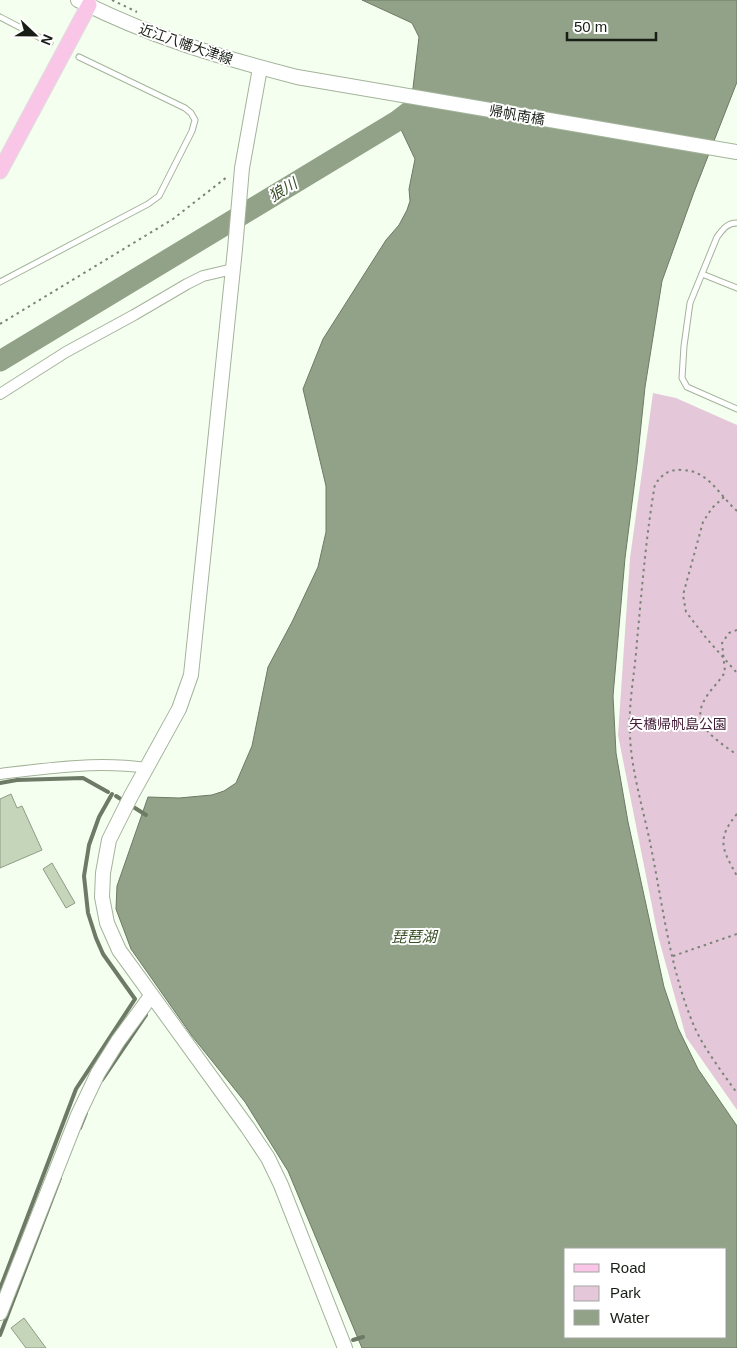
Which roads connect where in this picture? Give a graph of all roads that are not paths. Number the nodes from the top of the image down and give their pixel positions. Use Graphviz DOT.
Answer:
graph roads {
  1 [pos="84,3"];
  2 [pos="0,17"];
  3 [pos="50,43"];
  4 [pos="79,57"];
  5 [pos="260,68"];
  6 [pos="297,77"];
  7 [pos="737,152"];
  8 [pos="0,170"];
  9 [pos="737,223"];
  10 [pos="233,269"];
  11 [pos="702,274"];
  12 [pos="0,282"];
  13 [pos="737,288"];
  14 [pos="0,394"];
  15 [pos="737,409"];
  16 [pos="146,768"];
  17 [pos="0,774"];
  18 [pos="151,996"];
  19 [pos="0,1313"];
  20 [pos="345,1348"];
  1 -- 5 [label="street, 近江八幡大津線"];
  1 -- 8 [label="main road"];
  2 -- 3 [label="lane"];
  4 -- 12 [label="lane"];
  5 -- 6 [label="street, 近江八幡大津線"];
  5 -- 10 [label="street"];
  6 -- 7 [label="street, 帰帆南橋"];
  9 -- 11 [label="lane"];
  10 -- 14 [label="street"];
  10 -- 16 [label="street"];
  11 -- 13 [label="lane"];
  11 -- 15 [label="lane"];
  16 -- 17 [label="street"];
  16 -- 18 [label="street"];
  18 -- 19 [label="street"];
  18 -- 20 [label="street"];
}
